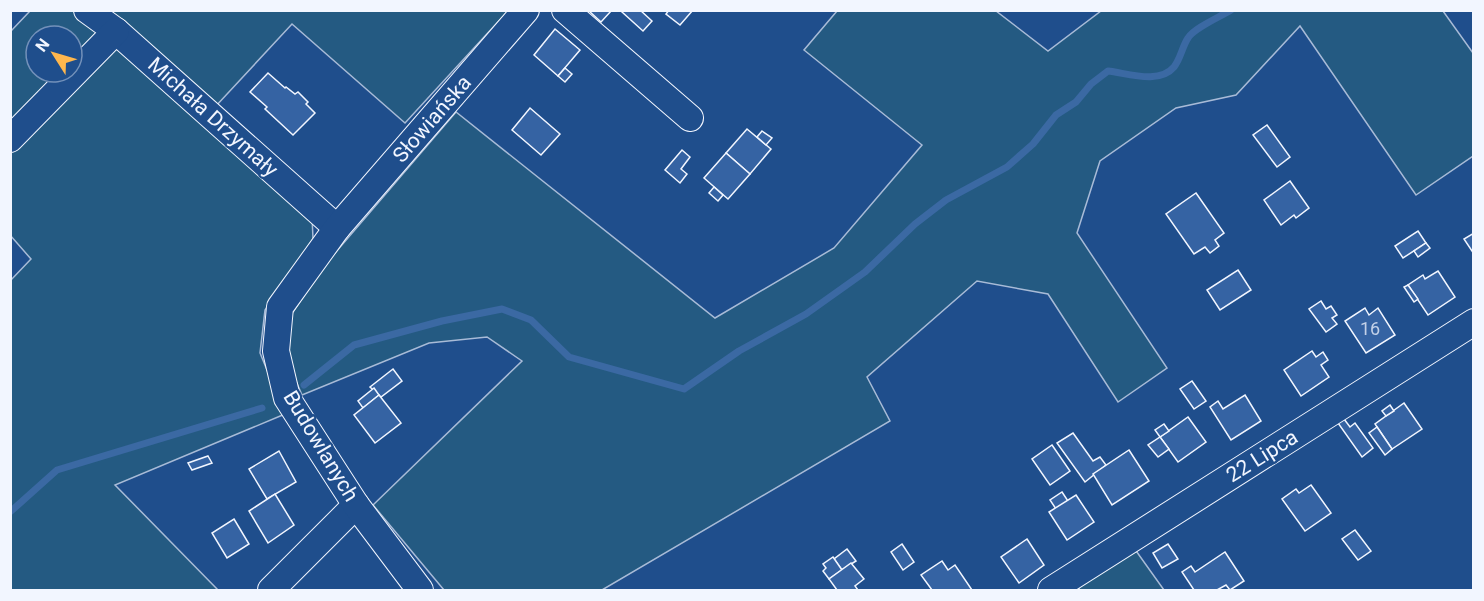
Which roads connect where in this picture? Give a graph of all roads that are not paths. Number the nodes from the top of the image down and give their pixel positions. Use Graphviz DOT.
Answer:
graph roads {
  1 [pos="87,10"];
  2 [pos="526,10"];
  3 [pos="565,10"];
  4 [pos="116,31"];
  5 [pos="690,118"];
  6 [pos="10,139"];
  7 [pos="337,228"];
  8 [pos="1473,322"];
  9 [pos="356,505"];
  10 [pos="271,591"];
  11 [pos="420,591"];
  12 [pos="1051,591"];
  1 -- 4 [label="street, Michała Drzymały"];
  2 -- 7 [label="street, Słowiańska"];
  3 -- 5 [label="street"];
  4 -- 6 [label="street"];
  4 -- 7 [label="street, Michała Drzymały"];
  7 -- 9 [label="street, Budowlanych"];
  8 -- 12 [label="street, 22 Lipca"];
  9 -- 10 [label="street"];
  9 -- 11 [label="street, Budowlanych"];
}
